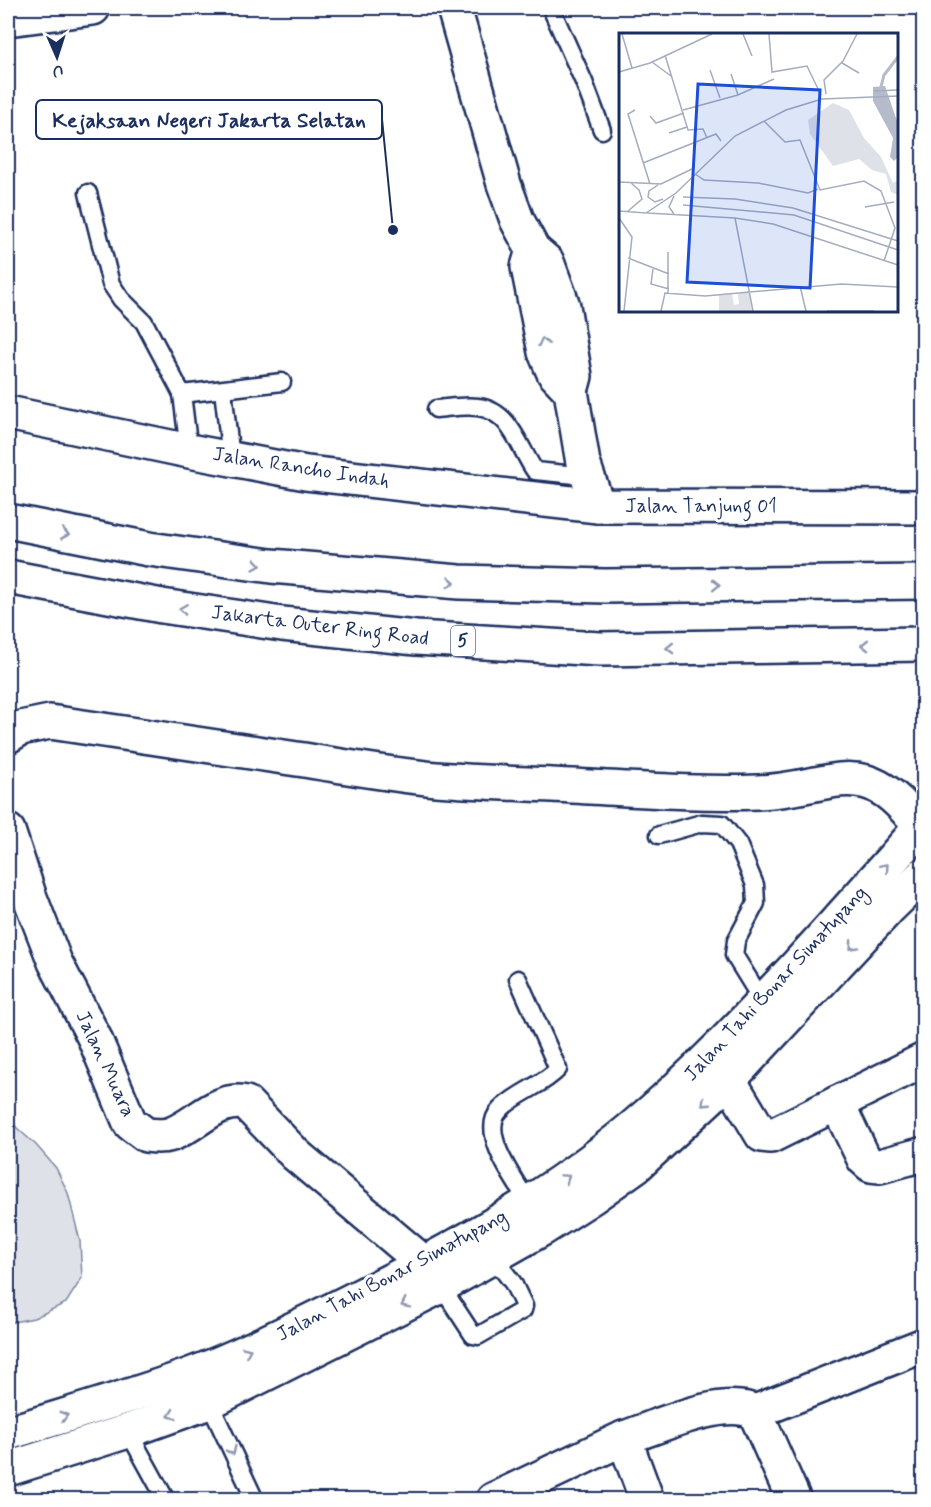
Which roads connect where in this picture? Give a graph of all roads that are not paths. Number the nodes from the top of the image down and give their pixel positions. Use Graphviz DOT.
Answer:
graph roads {
  1 [pos="454,8"];
  2 [pos="551,8"];
  3 [pos="79,9"];
  4 [pos="8,19"];
  5 [pos="602,130"];
  6 [pos="88,193"];
  7 [pos="282,382"];
  8 [pos="223,390"];
  9 [pos="182,394"];
  10 [pos="436,409"];
  11 [pos="8,413"];
  12 [pos="189,451"];
  13 [pos="231,459"];
  14 [pos="586,476"];
  15 [pos="598,506"];
  16 [pos="924,507"];
  17 [pos="8,521"];
  18 [pos="8,577"];
  19 [pos="924,582"];
  20 [pos="924,644"];
  21 [pos="8,736"];
  22 [pos="922,825"];
  23 [pos="8,831"];
  24 [pos="659,835"];
  25 [pos="924,874"];
  26 [pos="518,979"];
  27 [pos="763,1002"];
  28 [pos="924,1060"];
  29 [pos="729,1080"];
  30 [pos="837,1103"];
  31 [pos="924,1154"];
  32 [pos="529,1203"];
  33 [pos="493,1257"];
  34 [pos="433,1275"];
  35 [pos="924,1345"];
  36 [pos="209,1402"];
  37 [pos="755,1412"];
  38 [pos="128,1431"];
  39 [pos="8,1433"];
  40 [pos="624,1438"];
  41 [pos="8,1469"];
  42 [pos="166,1500"];
  43 [pos="255,1500"];
  44 [pos="493,1500"];
  45 [pos="647,1500"];
  46 [pos="794,1500"];
  1 -- 14 [label="main road"];
  2 -- 5 [label="lane"];
  3 -- 4 [label="main road"];
  6 -- 9 [label="lane"];
  7 -- 8 [label="lane"];
  8 -- 9 [label="lane"];
  8 -- 13 [label="lane"];
  9 -- 12 [label="lane"];
  10 -- 14 [label="lane"];
  11 -- 12 [label="main road, Jalan Rancho Indah"];
  12 -- 13 [label="main road, Jalan Rancho Indah"];
  13 -- 15 [label="main road, Jalan Rancho Indah"];
  14 -- 15 [label="main road"];
  15 -- 16 [label="main road, Jalan Tanjung 01"];
  17 -- 19 [label="main road, one-way"];
  20 -- 18 [label="main road, Jakarta Outer Ring Road / 5, one-way"];
  21 -- 22 [label="main road"];
  27 -- 22 [label="main road, Jalan Tahi Bonar Simatupang, one-way"];
  23 -- 34 [label="main road, Jalan Muara"];
  24 -- 27 [label="lane"];
  25 -- 29 [label="main road, Jalan Tahi Bonar Simatupang, one-way"];
  26 -- 32 [label="lane"];
  32 -- 27 [label="main road, Jalan Tahi Bonar Simatupang, one-way"];
  28 -- 30 [label="main road"];
  29 -- 30 [label="main road"];
  29 -- 33 [label="main road, Jalan Tahi Bonar Simatupang, one-way"];
  30 -- 31 [label="main road"];
  32 -- 34 [label="main road, Jalan Tahi Bonar Simatupang"];
  33 -- 34 [label="main road, Jalan Tahi Bonar Simatupang"];
  33 -- 34 [label="lane"];
  34 -- 36 [label="main road, Jalan Tahi Bonar Simatupang, one-way"];
  39 -- 34 [label="main road, Jalan Tahi Bonar Simatupang, one-way"];
  35 -- 37 [label="main road"];
  36 -- 38 [label="main road, Jalan Tahi Bonar Simatupang, one-way"];
  36 -- 43 [label="lane, one-way"];
  37 -- 40 [label="main road"];
  37 -- 46 [label="main road"];
  38 -- 41 [label="main road, Jalan Tahi Bonar Simatupang"];
  38 -- 42 [label="lane"];
  40 -- 44 [label="main road"];
  40 -- 45 [label="main road"];
}
